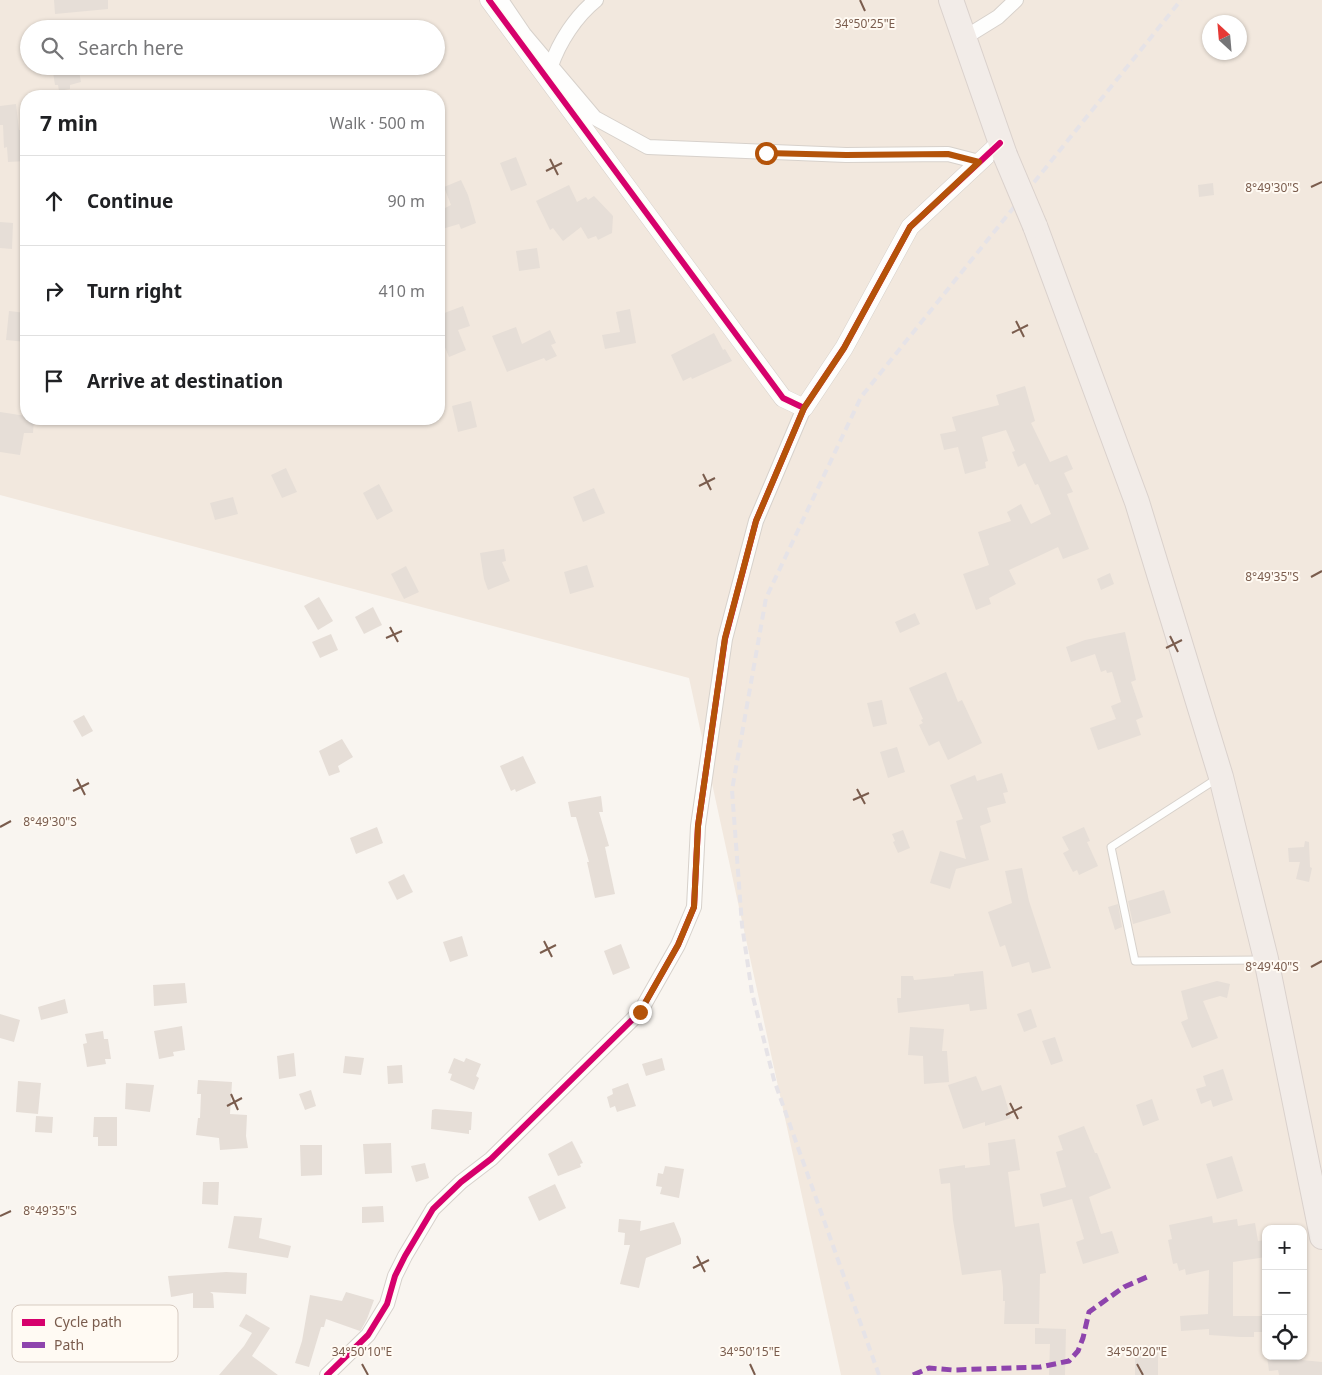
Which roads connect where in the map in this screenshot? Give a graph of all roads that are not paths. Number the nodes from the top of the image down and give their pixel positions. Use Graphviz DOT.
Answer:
graph roads {
  1 [pos="489,0"];
  2 [pos="501,0"];
  3 [pos="596,0"];
  4 [pos="951,0"];
  5 [pos="1016,0"];
  6 [pos="964,38"];
  7 [pos="551,66"];
  8 [pos="1002,149"];
  9 [pos="979,162"];
  10 [pos="804,408"];
  11 [pos="1221,777"];
  12 [pos="1266,960"];
  13 [pos="1322,1238"];
  14 [pos="327,1375"];
  1 -- 10 [label="street"];
  2 -- 7 [label="street"];
  3 -- 7 [label="street"];
  4 -- 6 [label="highway"];
  5 -- 6 [label="street"];
  6 -- 8 [label="highway"];
  7 -- 9 [label="street"];
  8 -- 9 [label="street"];
  8 -- 11 [label="highway, bridge"];
  9 -- 10 [label="street"];
  10 -- 14 [label="street"];
  11 -- 12 [label="highway"];
  11 -- 12 [label="lane"];
  12 -- 13 [label="highway"];
}
